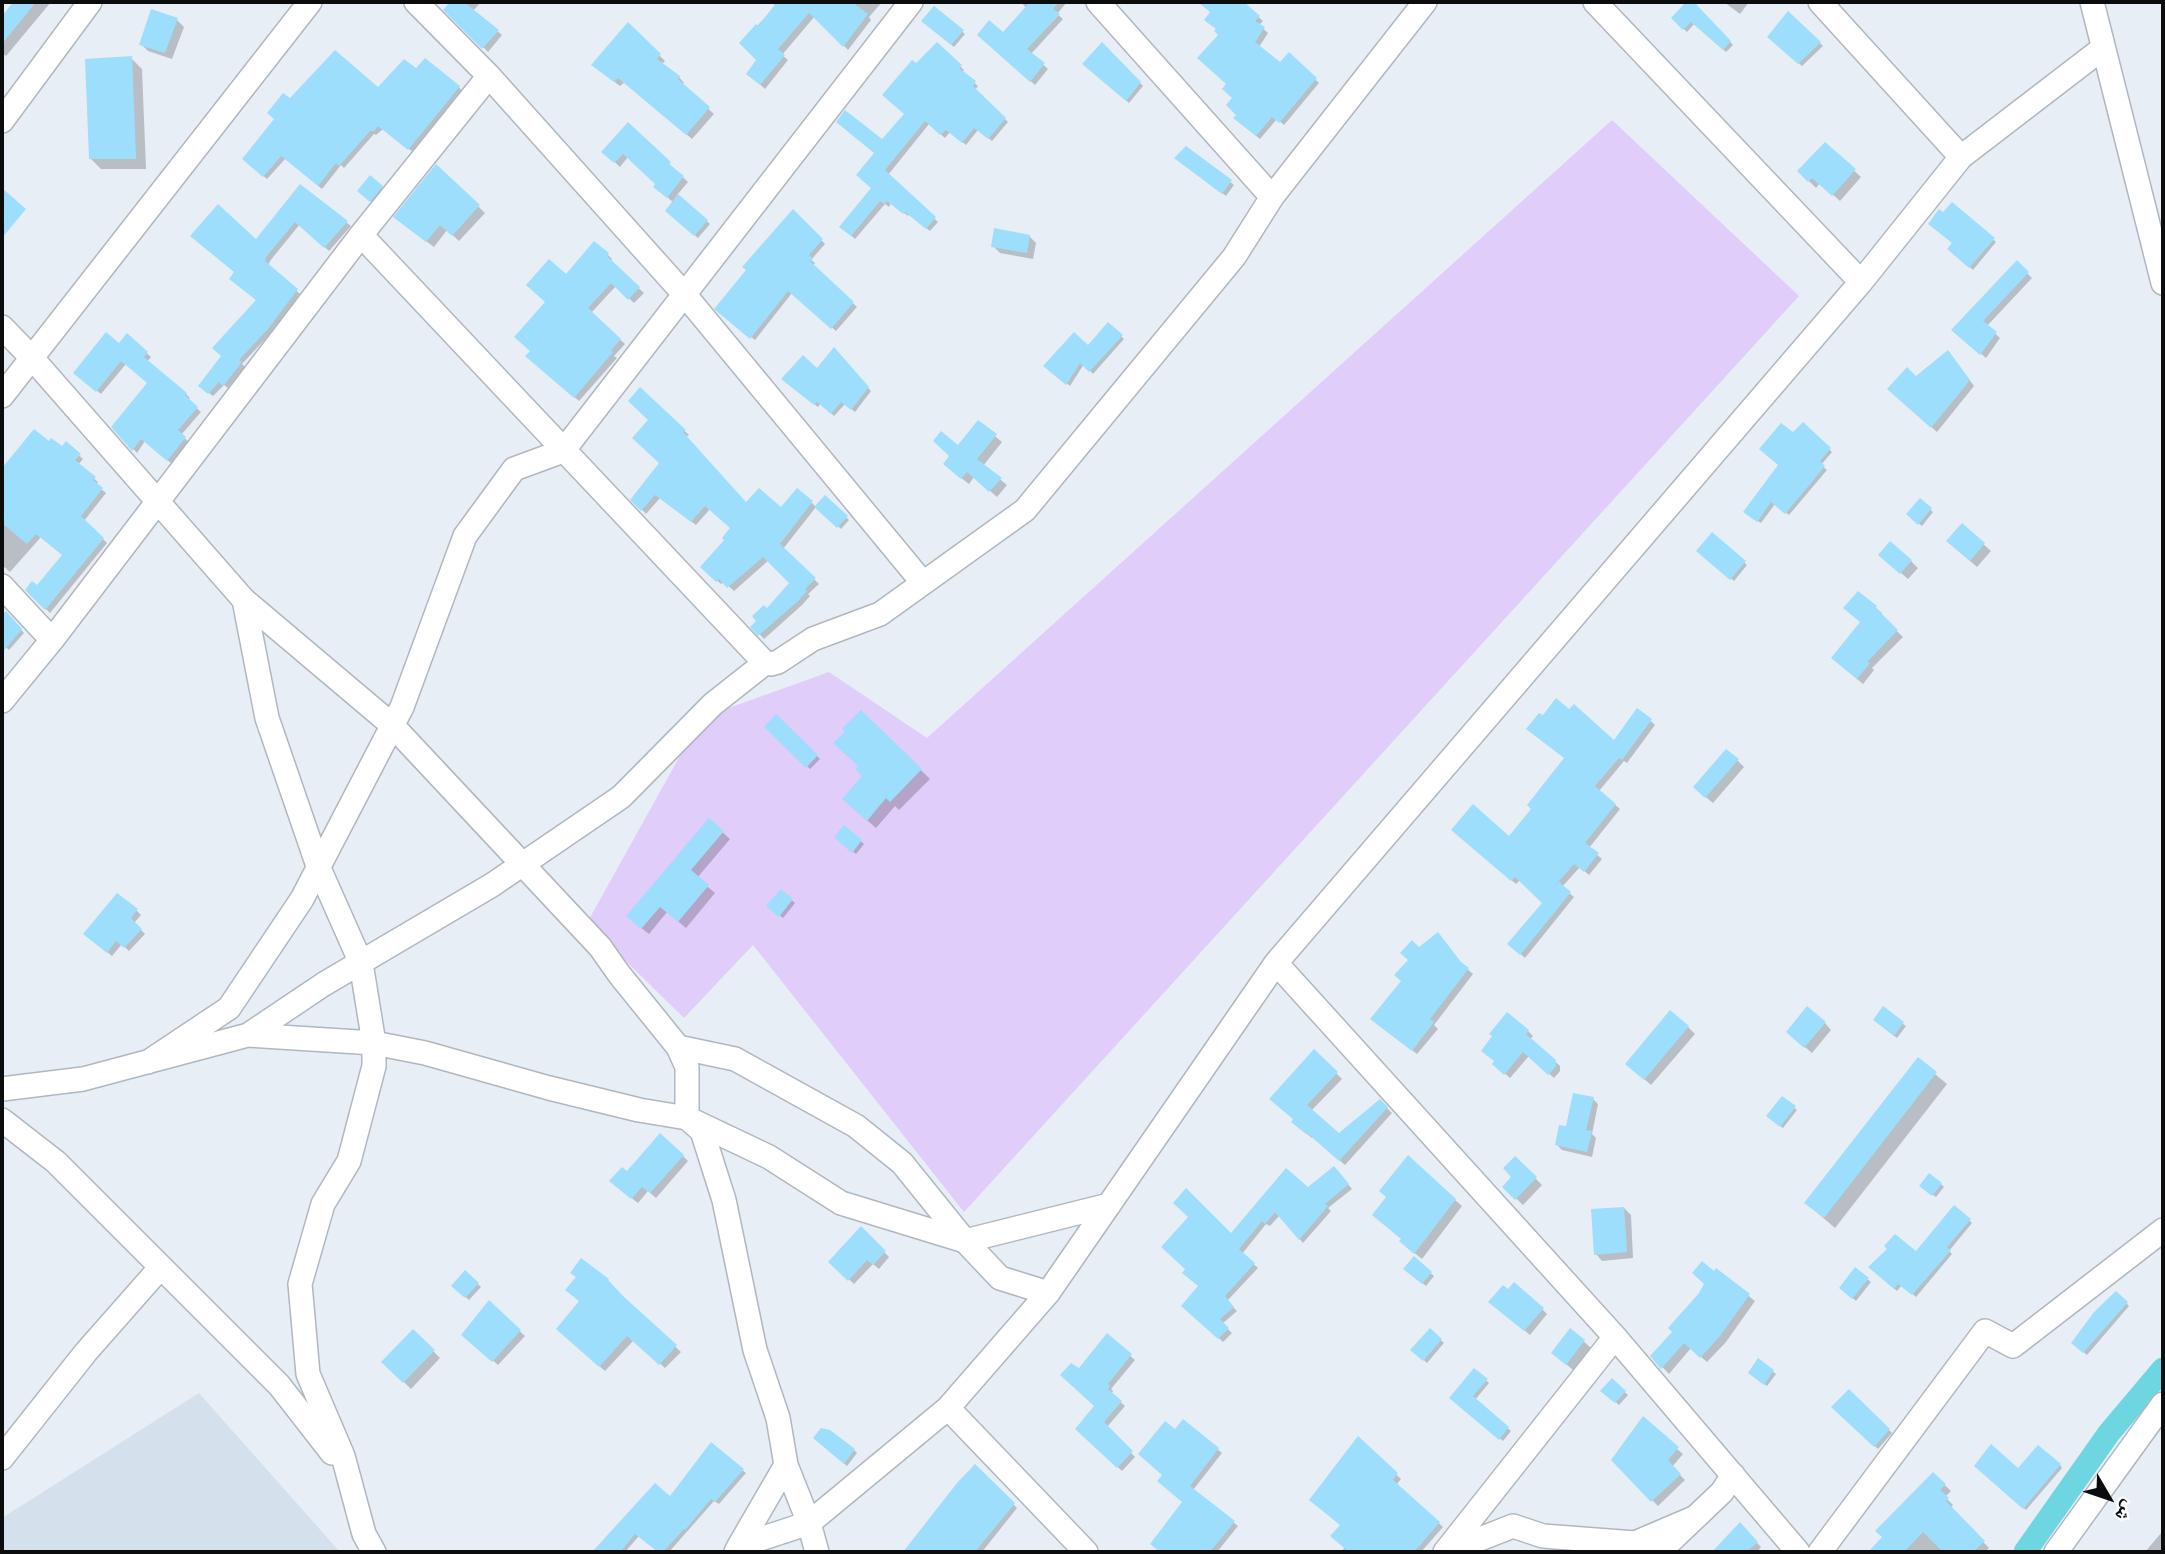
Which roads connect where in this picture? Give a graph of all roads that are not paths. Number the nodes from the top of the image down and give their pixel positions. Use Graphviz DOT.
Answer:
graph roads {
  1 [pos="90,2"];
  2 [pos="310,2"];
  3 [pos="416,2"];
  4 [pos="911,2"];
  5 [pos="1098,2"];
  6 [pos="1425,2"];
  7 [pos="1595,2"];
  8 [pos="1820,2"];
  9 [pos="2092,2"];
  10 [pos="2103,48"];
  11 [pos="489,76"];
  12 [pos="2,121"];
  13 [pos="1961,157"];
  14 [pos="1272,197"];
  15 [pos="361,235"];
  16 [pos="1861,282"];
  17 [pos="2163,283"];
  18 [pos="685,295"];
  19 [pos="2,327"];
  20 [pos="32,358"];
  21 [pos="2,396"];
  22 [pos="563,451"];
  23 [pos="157,500"];
  24 [pos="923,583"];
  25 [pos="2,586"];
  26 [pos="244,600"];
  27 [pos="52,640"];
  28 [pos="765,663"];
  29 [pos="2,701"];
  30 [pos="392,725"];
  31 [pos="522,864"];
  32 [pos="318,866"];
  33 [pos="361,962"];
  34 [pos="1276,963"];
  35 [pos="248,1035"];
  36 [pos="374,1043"];
  37 [pos="678,1047"];
  38 [pos="148,1062"];
  39 [pos="2,1089"];
  40 [pos="687,1118"];
  41 [pos="2,1120"];
  42 [pos="1109,1205"];
  43 [pos="2163,1230"];
  44 [pos="965,1241"];
  45 [pos="160,1268"];
  46 [pos="1048,1293"];
  47 [pos="1615,1337"];
  48 [pos="2163,1404"];
  49 [pos="948,1408"];
  50 [pos="2,1458"];
  51 [pos="786,1465"];
  52 [pos="1733,1475"];
  53 [pos="350,1483"];
  54 [pos="1696,1517"];
  55 [pos="809,1523"];
  56 [pos="737,1549"];
  57 [pos="374,1552"];
  58 [pos="817,1552"];
  59 [pos="1086,1552"];
  60 [pos="1446,1552"];
  61 [pos="1659,1552"];
  62 [pos="1798,1552"];
  63 [pos="1820,1552"];
  64 [pos="2056,1552"];
  1 -- 12 [label="street"];
  2 -- 20 [label="street"];
  3 -- 11 [label="street"];
  4 -- 18 [label="street"];
  5 -- 14 [label="street"];
  6 -- 14 [label="street"];
  7 -- 16 [label="street"];
  8 -- 13 [label="street"];
  9 -- 10 [label="street"];
  10 -- 13 [label="street"];
  10 -- 17 [label="street"];
  11 -- 15 [label="street"];
  11 -- 18 [label="street"];
  13 -- 16 [label="street"];
  14 -- 24 [label="street"];
  15 -- 22 [label="street"];
  15 -- 23 [label="street"];
  16 -- 34 [label="street"];
  18 -- 22 [label="street"];
  18 -- 24 [label="street"];
  19 -- 20 [label="street"];
  20 -- 21 [label="street"];
  20 -- 23 [label="street"];
  22 -- 28 [label="street"];
  22 -- 30 [label="street"];
  23 -- 26 [label="street"];
  23 -- 27 [label="street"];
  24 -- 28 [label="street"];
  25 -- 27 [label="street"];
  26 -- 30 [label="street"];
  26 -- 32 [label="street"];
  27 -- 29 [label="street"];
  28 -- 31 [label="street"];
  30 -- 31 [label="street"];
  30 -- 32 [label="street"];
  31 -- 33 [label="street"];
  31 -- 37 [label="street"];
  32 -- 33 [label="street"];
  32 -- 38 [label="street"];
  33 -- 35 [label="street"];
  33 -- 36 [label="street"];
  34 -- 42 [label="street"];
  34 -- 47 [label="street"];
  35 -- 36 [label="street"];
  35 -- 38 [label="street"];
  36 -- 40 [label="street"];
  36 -- 53 [label="street"];
  37 -- 40 [label="street"];
  37 -- 44 [label="street"];
  38 -- 39 [label="street"];
  40 -- 44 [label="street"];
  40 -- 51 [label="street"];
  41 -- 45 [label="street"];
  42 -- 44 [label="street"];
  42 -- 46 [label="street"];
  43 -- 63 [label="street"];
  44 -- 46 [label="street"];
  45 -- 50 [label="street"];
  45 -- 53 [label="street"];
  46 -- 49 [label="street"];
  47 -- 52 [label="street"];
  47 -- 60 [label="street"];
  48 -- 64 [label="street"];
  49 -- 55 [label="street"];
  49 -- 59 [label="street"];
  51 -- 55 [label="street"];
  51 -- 56 [label="street"];
  52 -- 54 [label="street"];
  52 -- 62 [label="street"];
  53 -- 57 [label="street"];
  54 -- 60 [label="street"];
  54 -- 61 [label="street"];
  55 -- 56 [label="street"];
  55 -- 58 [label="street"];
}
